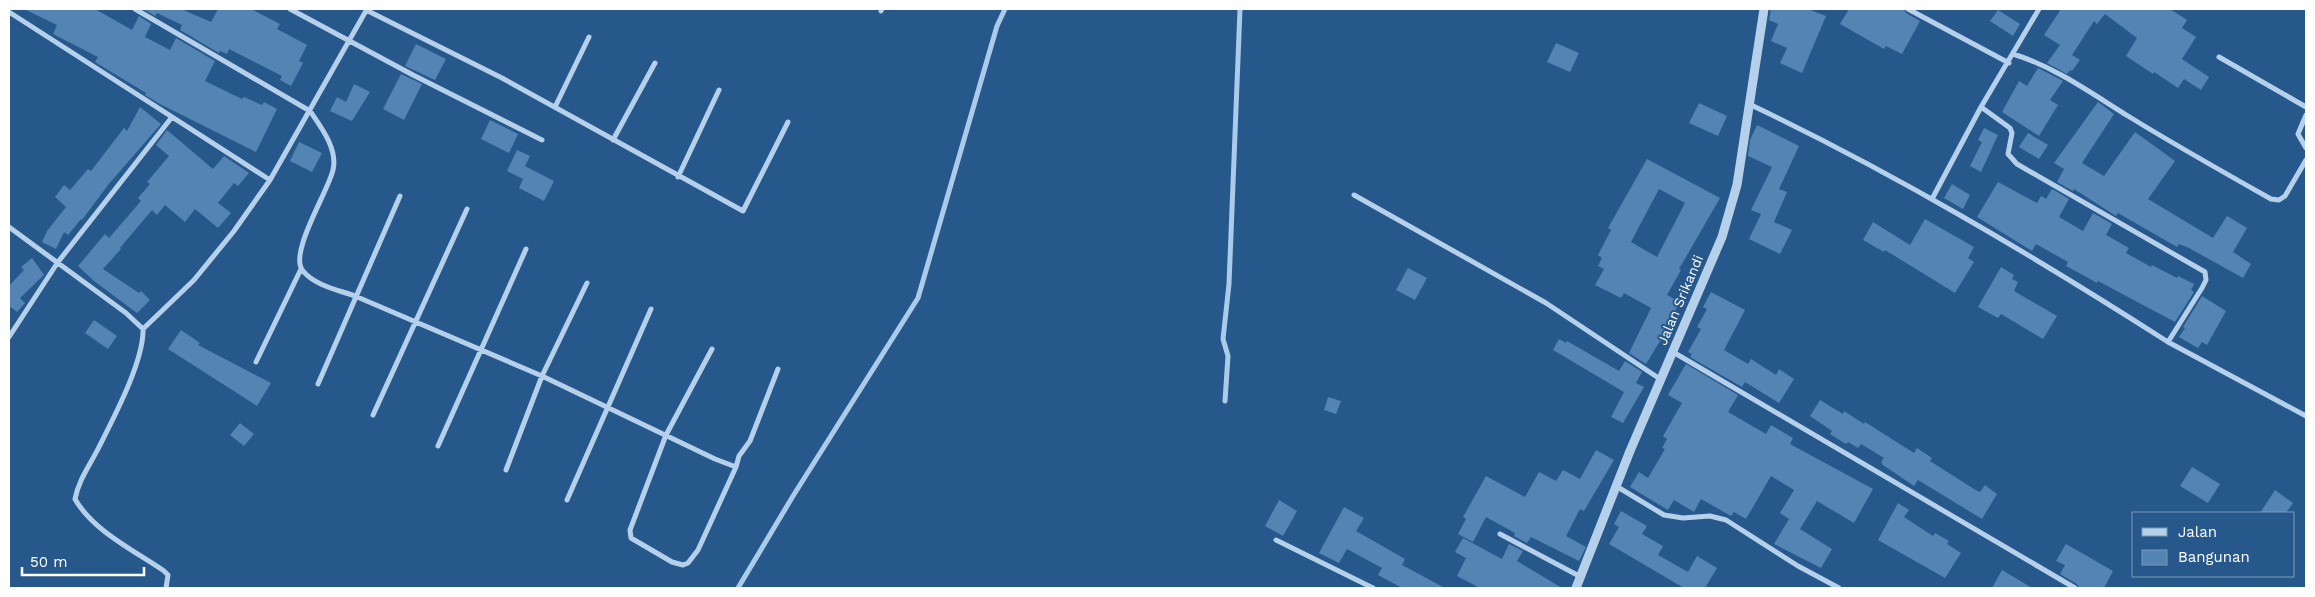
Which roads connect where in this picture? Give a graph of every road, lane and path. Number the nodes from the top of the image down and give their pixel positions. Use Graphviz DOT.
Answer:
graph roads {
  1 [pos="135,9"];
  2 [pos="290,9"];
  3 [pos="367,9"];
  4 [pos="1764,9"];
  5 [pos="1908,9"];
  6 [pos="2039,9"];
  7 [pos="9,12"];
  8 [pos="589,37"];
  9 [pos="348,40"];
  10 [pos="2014,54"];
  11 [pos="2219,57"];
  12 [pos="655,63"];
  13 [pos="2009,63"];
  14 [pos="719,90"];
  15 [pos="1748,104"];
  16 [pos="555,107"];
  17 [pos="1981,107"];
  18 [pos="2306,107"];
  19 [pos="310,111"];
  20 [pos="2306,115"];
  21 [pos="172,117"];
  22 [pos="788,122"];
  23 [pos="542,140"];
  24 [pos="613,140"];
  25 [pos="2306,148"];
  26 [pos="2306,160"];
  27 [pos="678,177"];
  28 [pos="270,180"];
  29 [pos="1354,195"];
  30 [pos="400,196"];
  31 [pos="1932,199"];
  32 [pos="467,209"];
  33 [pos="9,227"];
  34 [pos="526,249"];
  35 [pos="58,262"];
  36 [pos="301,270"];
  37 [pos="587,284"];
  38 [pos="355,296"];
  39 [pos="651,309"];
  40 [pos="417,322"];
  41 [pos="143,328"];
  42 [pos="9,337"];
  43 [pos="2168,342"];
  44 [pos="712,349"];
  45 [pos="482,351"];
  46 [pos="1673,352"];
  47 [pos="256,362"];
  48 [pos="778,369"];
  49 [pos="542,376"];
  50 [pos="1660,379"];
  51 [pos="318,384"];
  52 [pos="608,407"];
  53 [pos="373,415"];
  54 [pos="2306,416"];
  55 [pos="666,435"];
  56 [pos="438,446"];
  57 [pos="736,467"];
  58 [pos="506,470"];
  59 [pos="1616,486"];
  60 [pos="567,500"];
  61 [pos="1500,534"];
  62 [pos="1276,540"];
  63 [pos="1582,577"];
  64 [pos="166,588"];
  65 [pos="1373,588"];
  66 [pos="1576,588"];
  67 [pos="1839,588"];
  68 [pos="2076,588"];
  1 -- 19 [label="street"];
  2 -- 9 [label="street"];
  3 -- 9 [label="street"];
  3 -- 16 [label="street"];
  4 -- 15 [label="street, Jalan Srikandi"];
  5 -- 13 [label="street"];
  6 -- 10 [label="street"];
  7 -- 21 [label="street"];
  8 -- 16 [label="street"];
  9 -- 19 [label="street"];
  9 -- 23 [label="street"];
  10 -- 13 [label="street"];
  10 -- 26 [label="street"];
  11 -- 18 [label="street"];
  12 -- 24 [label="street"];
  13 -- 17 [label="street"];
  14 -- 27 [label="street"];
  15 -- 31 [label="street"];
  15 -- 46 [label="street, Jalan Srikandi"];
  16 -- 24 [label="street"];
  17 -- 31 [label="street"];
  17 -- 43 [label="street"];
  19 -- 28 [label="street"];
  19 -- 36 [label="street"];
  20 -- 25 [label="street"];
  21 -- 28 [label="street"];
  21 -- 35 [label="street"];
  22 -- 27 [label="street"];
  24 -- 27 [label="street"];
  28 -- 41 [label="street"];
  29 -- 50 [label="street"];
  30 -- 38 [label="street"];
  31 -- 43 [label="street"];
  32 -- 40 [label="street"];
  33 -- 35 [label="street"];
  34 -- 45 [label="street"];
  35 -- 41 [label="street"];
  35 -- 42 [label="street"];
  36 -- 38 [label="street"];
  36 -- 47 [label="street"];
  37 -- 49 [label="street"];
  38 -- 40 [label="street"];
  38 -- 51 [label="street"];
  39 -- 52 [label="street"];
  40 -- 45 [label="street"];
  40 -- 53 [label="street"];
  41 -- 64 [label="street"];
  43 -- 54 [label="street"];
  44 -- 55 [label="street"];
  45 -- 49 [label="street"];
  45 -- 56 [label="street"];
  46 -- 50 [label="street, Jalan Srikandi"];
  46 -- 68 [label="street"];
  48 -- 57 [label="street"];
  49 -- 52 [label="street"];
  49 -- 58 [label="street"];
  50 -- 59 [label="street, Jalan Srikandi"];
  52 -- 55 [label="street"];
  52 -- 60 [label="street"];
  55 -- 57 [label="street"];
  55 -- 57 [label="street"];
  59 -- 63 [label="street, Jalan Srikandi"];
  59 -- 67 [label="street"];
  61 -- 63 [label="street"];
  62 -- 65 [label="street"];
  63 -- 66 [label="street, Jalan Srikandi"];
}
